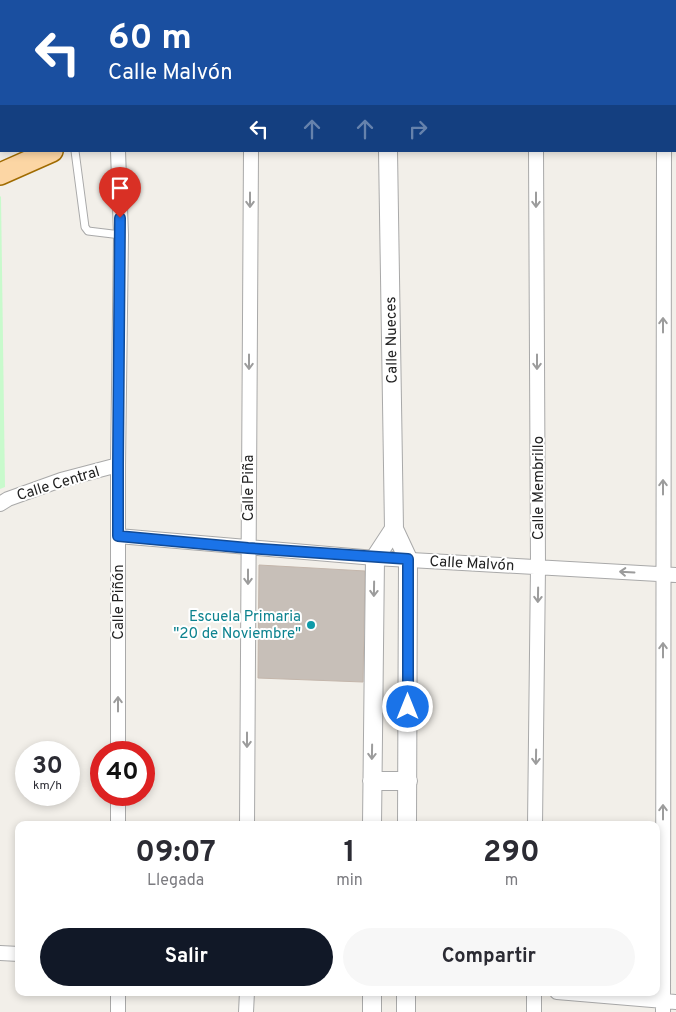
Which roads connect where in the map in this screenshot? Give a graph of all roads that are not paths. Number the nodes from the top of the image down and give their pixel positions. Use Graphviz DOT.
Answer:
graph roads {
  1 [pos="50,152"];
  2 [pos="75,152"];
  3 [pos="118,152"];
  4 [pos="251,152"];
  5 [pos="388,152"];
  6 [pos="536,152"];
  7 [pos="664,152"];
  8 [pos="0,174"];
  9 [pos="121,234"];
  10 [pos="118,465"];
  11 [pos="0,504"];
  12 [pos="394,529"];
  13 [pos="118,536"];
  14 [pos="248,548"];
  15 [pos="375,558"];
  16 [pos="408,559"];
  17 [pos="538,567"];
  18 [pos="669,575"];
  19 [pos="118,741"];
  20 [pos="372,781"];
  21 [pos="408,781"];
  22 [pos="118,806"];
  23 [pos="118,821"];
  24 [pos="247,821"];
  25 [pos="372,821"];
  26 [pos="408,821"];
  27 [pos="536,821"];
  28 [pos="0,953"];
  29 [pos="15,954"];
  30 [pos="118,996"];
  31 [pos="246,996"];
  32 [pos="372,996"];
  33 [pos="406,996"];
  34 [pos="534,996"];
  35 [pos="590,996"];
  36 [pos="668,1005"];
  37 [pos="118,1012"];
  38 [pos="246,1012"];
  39 [pos="372,1012"];
  40 [pos="406,1012"];
  41 [pos="534,1012"];
  1 -- 8 [label="main road"];
  2 -- 9 [label="lane"];
  3 -- 9 [label="street, Calle Piñón"];
  4 -- 14 [label="street, Calle Piña, one-way"];
  5 -- 12 [label="street, Calle Nueces"];
  6 -- 17 [label="street, Calle Membrillo, one-way"];
  18 -- 7 [label="street, one-way"];
  9 -- 10 [label="street, Calle Piñón"];
  10 -- 11 [label="street, Calle Central"];
  10 -- 13 [label="street, Calle Piñón"];
  12 -- 15 [label="street"];
  12 -- 16 [label="street, Calle Nueces"];
  13 -- 14 [label="street, Calle Malvón"];
  19 -- 13 [label="street, Calle Piñón, one-way"];
  14 -- 15 [label="street, Calle Malvón"];
  14 -- 24 [label="street, Calle Piña, one-way"];
  15 -- 16 [label="street, Calle Malvón"];
  15 -- 20 [label="street, one-way"];
  16 -- 17 [label="street, Calle Malvón"];
  16 -- 21 [label="street, Calle Nueces"];
  18 -- 17 [label="street, Calle Malvón, one-way"];
  17 -- 27 [label="street, Calle Membrillo, one-way"];
  36 -- 18 [label="street, one-way"];
  20 -- 21 [label="street"];
  20 -- 25 [label="street"];
  21 -- 26 [label="street, Calle Nueces"];
  22 -- 23 [label="street"];
  28 -- 29 [label="street"];
  30 -- 37 [label="street"];
  31 -- 38 [label="street"];
  32 -- 39 [label="street"];
  33 -- 40 [label="street"];
  34 -- 41 [label="street"];
  35 -- 36 [label="street"];
}
